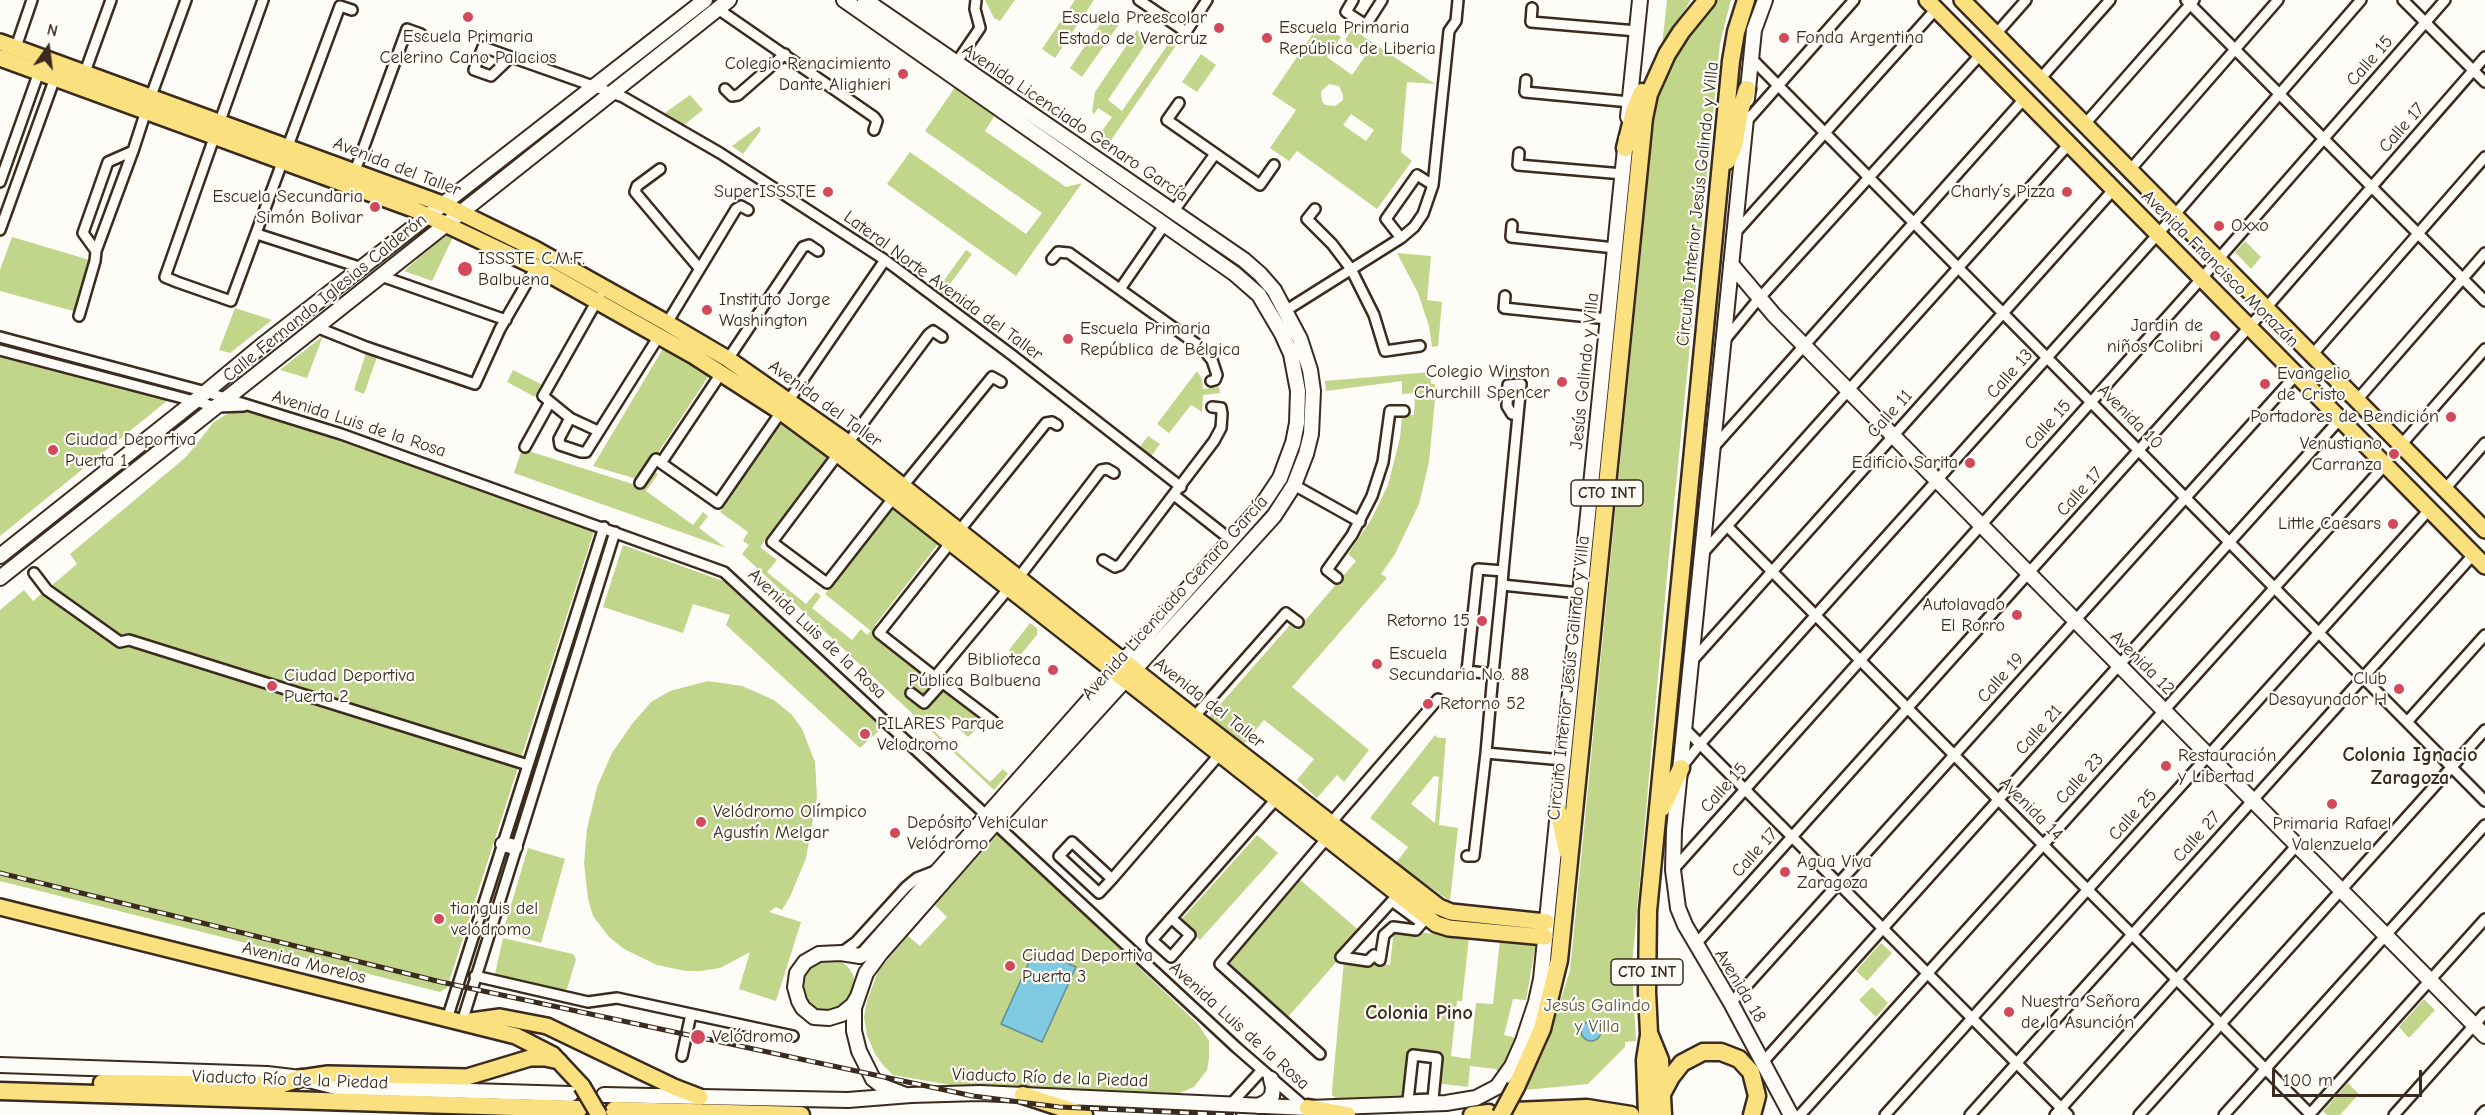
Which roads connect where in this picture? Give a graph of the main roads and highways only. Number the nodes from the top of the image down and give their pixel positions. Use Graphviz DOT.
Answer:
graph roads {
  1 [pos="1707,0"];
  2 [pos="1746,0"];
  3 [pos="1962,0"];
  4 [pos="1932,4"];
  5 [pos="0,42"];
  6 [pos="1667,54"];
  7 [pos="0,58"];
  8 [pos="41,65"];
  9 [pos="57,71"];
  10 [pos="1747,89"];
  11 [pos="149,104"];
  12 [pos="1625,148"];
  13 [pos="286,153"];
  14 [pos="1720,178"];
  15 [pos="600,295"];
  16 [pos="2485,530"];
  17 [pos="2485,566"];
  18 [pos="1125,671"];
  19 [pos="1681,768"];
  20 [pos="1251,770"];
  21 [pos="1558,811"];
  22 [pos="1658,816"];
  23 [pos="1327,831"];
  24 [pos="1570,867"];
  25 [pos="0,907"];
  26 [pos="1546,930"];
  27 [pos="454,1020"];
  28 [pos="1649,1033"];
  29 [pos="562,1062"];
  30 [pos="301,1078"];
  31 [pos="0,1091"];
  32 [pos="19,1092"];
  33 [pos="1663,1093"];
  34 [pos="1023,1095"];
  35 [pos="700,1097"];
  36 [pos="1308,1108"];
  37 [pos="579,1109"];
  38 [pos="606,1113"];
  39 [pos="1501,1113"];
  40 [pos="1647,1114"];
  41 [pos="801,1115"];
  42 [pos="1084,1115"];
  43 [pos="1347,1115"];
  44 [pos="1472,1115"];
  45 [pos="1752,1115"];
  1 -- 6 [label="highway, Circuito Interior Jesús Galindo y Villa / CTO INT"];
  2 -- 14 [label="highway, Circuito Interior Jesús Galindo y Villa / CTO INT"];
  3 -- 16 [label="main road, Avenida Francisco Morazán"];
  4 -- 17 [label="main road, Avenida Francisco Morazán"];
  5 -- 8 [label="main road, Avenida del Taller"];
  6 -- 12 [label="highway"];
  6 -- 24 [label="highway, Circuito Interior Jesús Galindo y Villa / CTO INT"];
  7 -- 8 [label="main road, Avenida del Taller"];
  8 -- 9 [label="main road, Avenida del Taller"];
  9 -- 11 [label="main road, Avenida del Taller"];
  9 -- 11 [label="main road, Avenida del Taller"];
  10 -- 14 [label="highway"];
  11 -- 13 [label="main road, Avenida del Taller"];
  13 -- 15 [label="main road, Avenida del Taller"];
  13 -- 15 [label="main road, Avenida del Taller"];
  14 -- 22 [label="highway, Circuito Interior Jesús Galindo y Villa / CTO INT"];
  15 -- 18 [label="main road, Avenida del Taller"];
  18 -- 20 [label="main road, Avenida del Taller"];
  18 -- 20 [label="main road, Avenida del Taller"];
  19 -- 22 [label="highway"];
  20 -- 23 [label="main road, Avenida del Taller"];
  20 -- 23 [label="main road, Avenida del Taller"];
  21 -- 24 [label="highway"];
  22 -- 28 [label="highway, Circuito Interior Jesús Galindo y Villa / CTO INT"];
  23 -- 26 [label="main road, Avenida del Taller"];
  24 -- 39 [label="highway, Circuito Interior Jesús Galindo y Villa / CTO INT, bridge"];
  25 -- 27 [label="main road, Avenida Morelos"];
  27 -- 29 [label="main road, Avenida Morelos"];
  27 -- 35 [label="main road"];
  28 -- 33 [label="highway, Circuito Interior Jesús Galindo y Villa / CTO INT"];
  28 -- 40 [label="highway"];
  29 -- 30 [label="main road"];
  29 -- 38 [label="main road, Avenida Morelos, bridge"];
  30 -- 32 [label="highway"];
  31 -- 32 [label="highway, Viaducto Río de la Piedad"];
  32 -- 37 [label="highway, Viaducto Río de la Piedad"];
  33 -- 40 [label="highway, CTO INT"];
  33 -- 45 [label="highway"];
  34 -- 42 [label="highway"];
  36 -- 43 [label="highway"];
  38 -- 41 [label="highway"];
  39 -- 40 [label="highway"];
  39 -- 44 [label="highway"];
}
